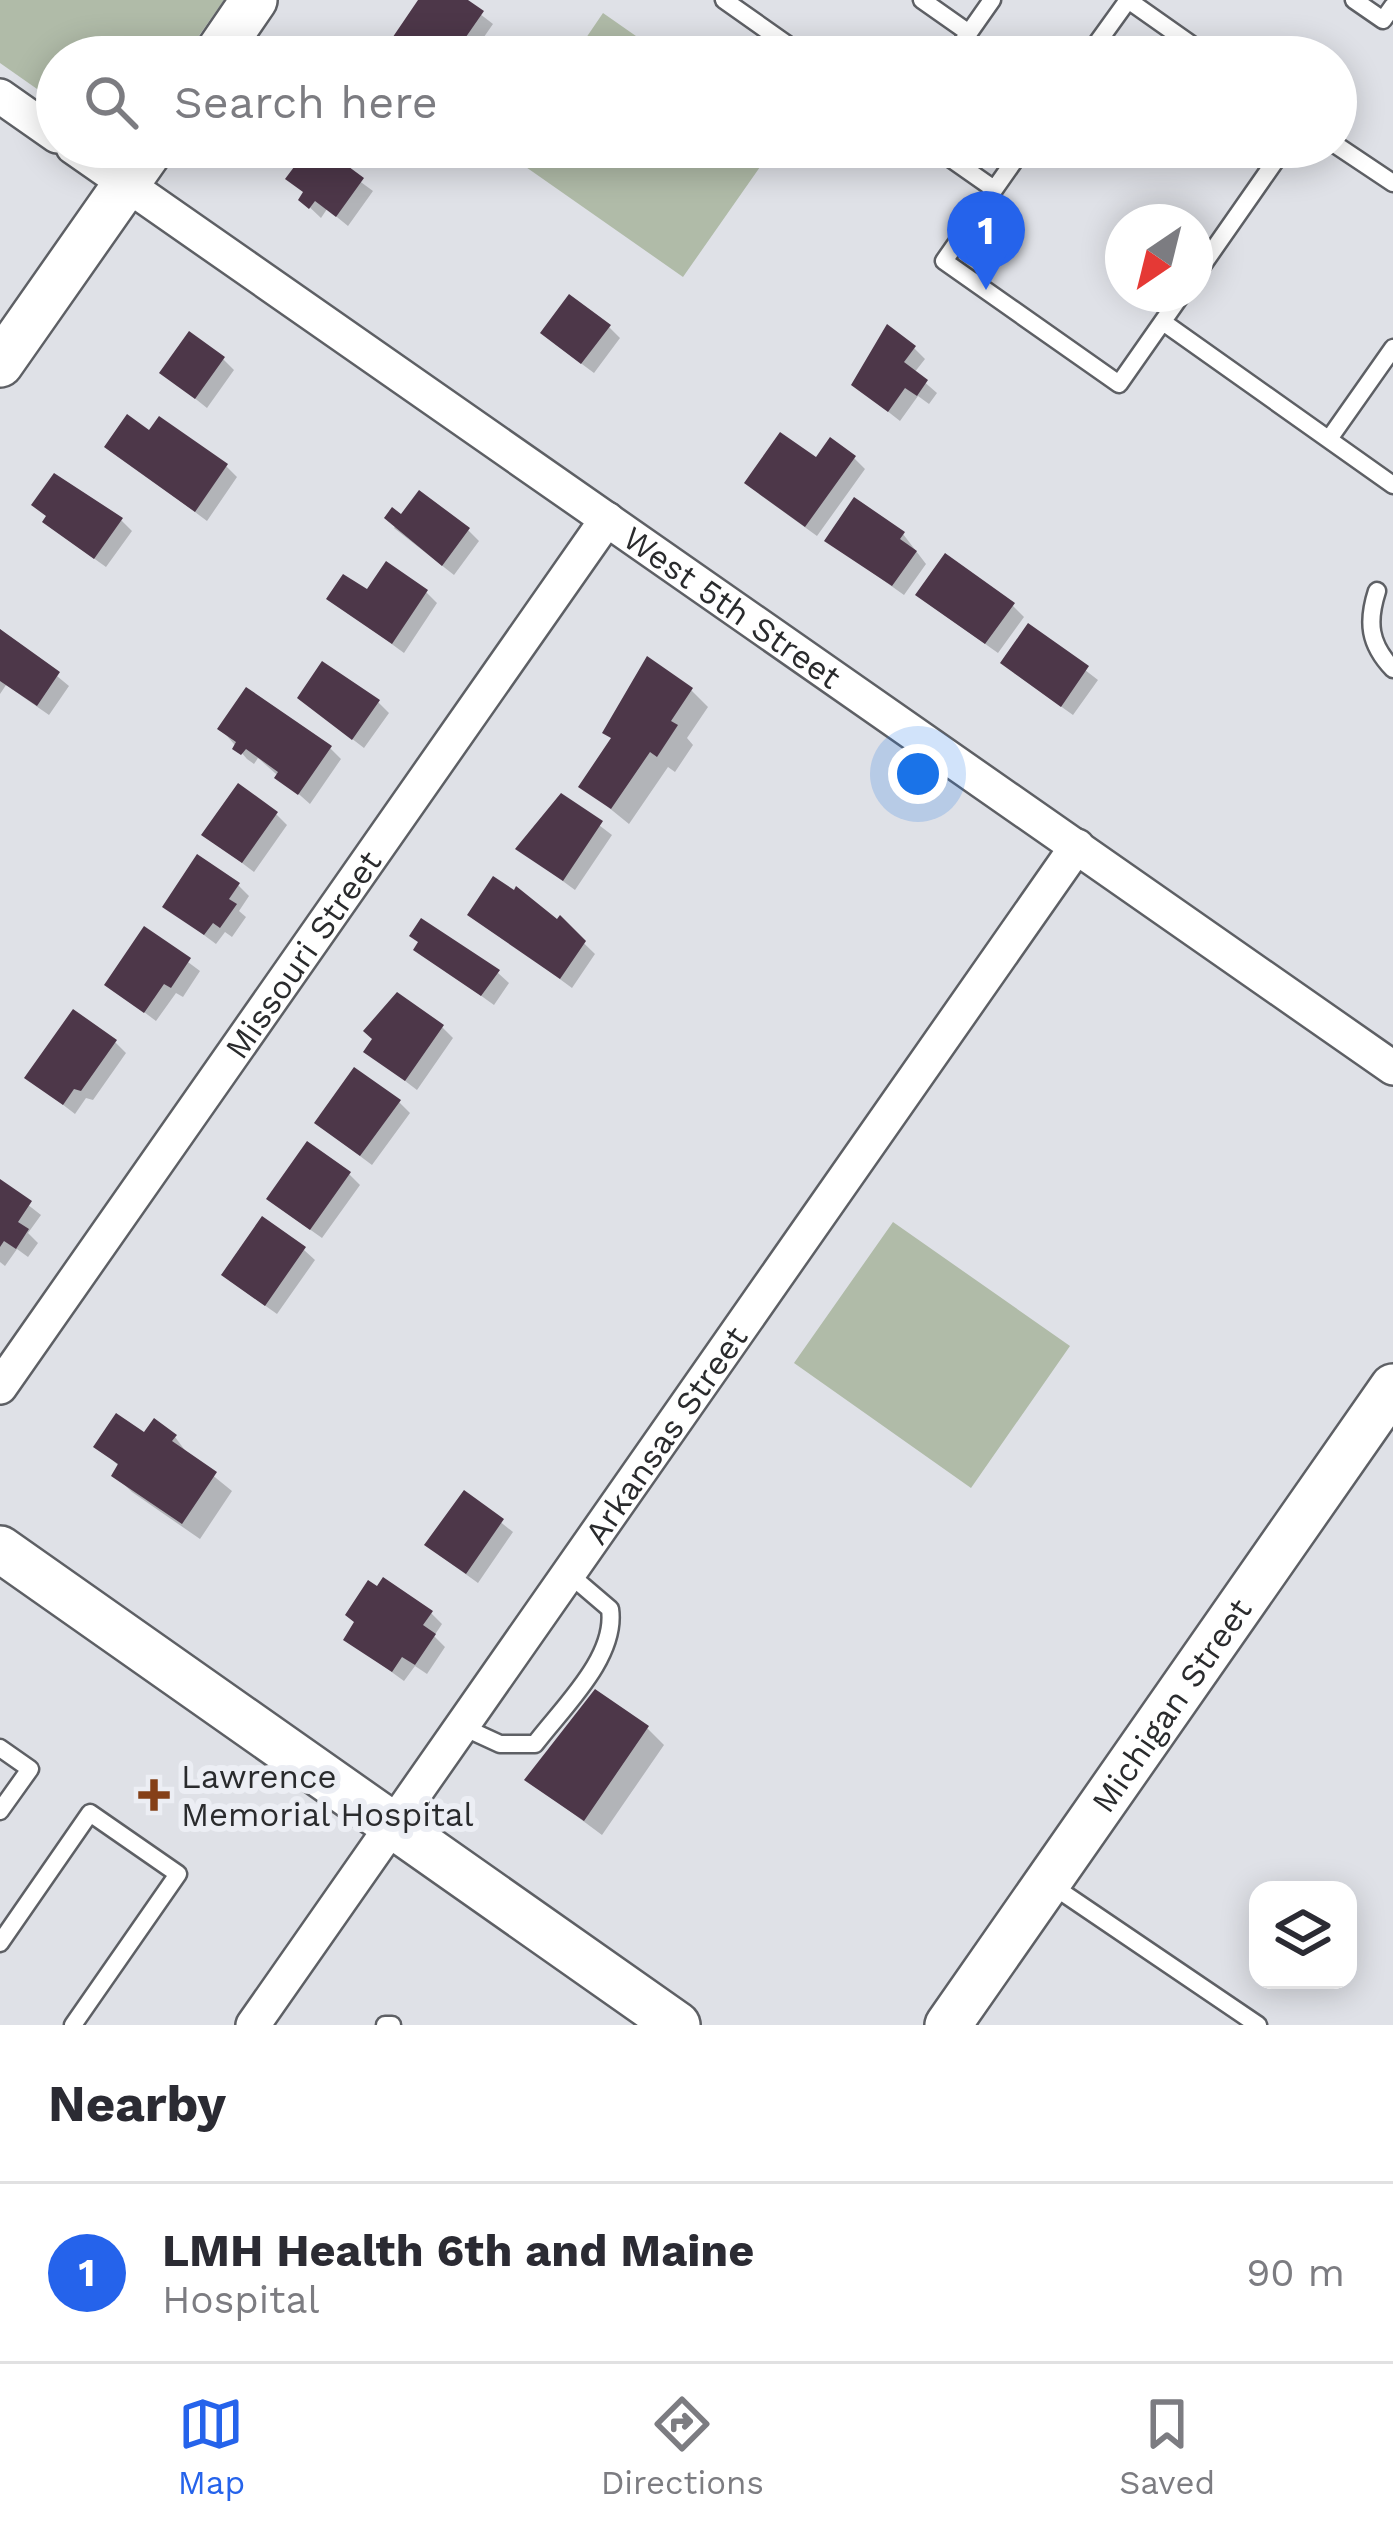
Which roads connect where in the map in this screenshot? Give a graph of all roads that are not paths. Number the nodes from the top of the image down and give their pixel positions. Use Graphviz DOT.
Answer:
graph roads {
  1 [pos="254,0"];
  2 [pos="724,0"];
  3 [pos="922,0"];
  4 [pos="992,0"];
  5 [pos="1128,0"];
  6 [pos="1354,0"];
  7 [pos="1390,18"];
  8 [pos="969,33"];
  9 [pos="229,36"];
  10 [pos="776,36"];
  11 [pos="967,36"];
  12 [pos="1103,36"];
  13 [pos="1180,36"];
  14 [pos="0,96"];
  15 [pos="36,121"];
  16 [pos="1357,159"];
  17 [pos="103,168"];
  18 [pos="137,168"];
  19 [pos="964,168"];
  20 [pos="1009,168"];
  21 [pos="1270,168"];
  22 [pos="1393,183"];
  23 [pos="126,184"];
  24 [pos="994,189"];
  25 [pos="1213,250"];
  26 [pos="1170,312"];
  27 [pos="1163,322"];
  28 [pos="1393,348"];
  29 [pos="0,364"];
  30 [pos="1330,439"];
  31 [pos="1393,484"];
  32 [pos="607,519"];
  33 [pos="1376,591"];
  34 [pos="1393,669"];
  35 [pos="1077,846"];
  36 [pos="1393,1068"];
  37 [pos="1393,1387"];
  38 [pos="0,1388"];
  39 [pos="0,1549"];
  40 [pos="569,1574"];
  41 [pos="463,1727"];
  42 [pos="0,1748"];
  43 [pos="0,1811"];
  44 [pos="394,1824"];
  45 [pos="1048,1882"];
  46 [pos="0,1943"];
  47 [pos="73,2025"];
  48 [pos="254,2025"];
  49 [pos="677,2025"];
  50 [pos="948,2025"];
  51 [pos="1258,2025"];
  1 -- 9 [label="street"];
  2 -- 10 [label="lane"];
  3 -- 8 [label="lane"];
  4 -- 8 [label="lane"];
  5 -- 12 [label="lane"];
  5 -- 13 [label="lane"];
  6 -- 7 [label="lane"];
  8 -- 11 [label="lane"];
  14 -- 15 [label="street"];
  16 -- 22 [label="lane"];
  17 -- 23 [label="street, West 5th Street"];
  18 -- 23 [label="street"];
  19 -- 24 [label="lane"];
  20 -- 24 [label="lane"];
  21 -- 25 [label="lane"];
  23 -- 29 [label="street"];
  23 -- 32 [label="street, West 5th Street"];
  24 -- 27 [label="lane"];
  26 -- 27 [label="lane"];
  27 -- 30 [label="lane"];
  28 -- 30 [label="lane"];
  30 -- 31 [label="lane"];
  32 -- 35 [label="street, West 5th Street"];
  32 -- 38 [label="street, Missouri Street"];
  33 -- 34 [label="lane"];
  35 -- 36 [label="street, West 5th Street"];
  35 -- 40 [label="street, Arkansas Street"];
  37 -- 45 [label="street, Michigan Street"];
  39 -- 44 [label="street"];
  40 -- 41 [label="street, Arkansas Street"];
  40 -- 41 [label="lane"];
  41 -- 44 [label="street, Arkansas Street"];
  42 -- 43 [label="lane"];
  44 -- 48 [label="street, Arkansas Street"];
  44 -- 49 [label="street"];
  45 -- 50 [label="street, Michigan Street"];
  45 -- 51 [label="lane"];
  46 -- 47 [label="lane"];
}
